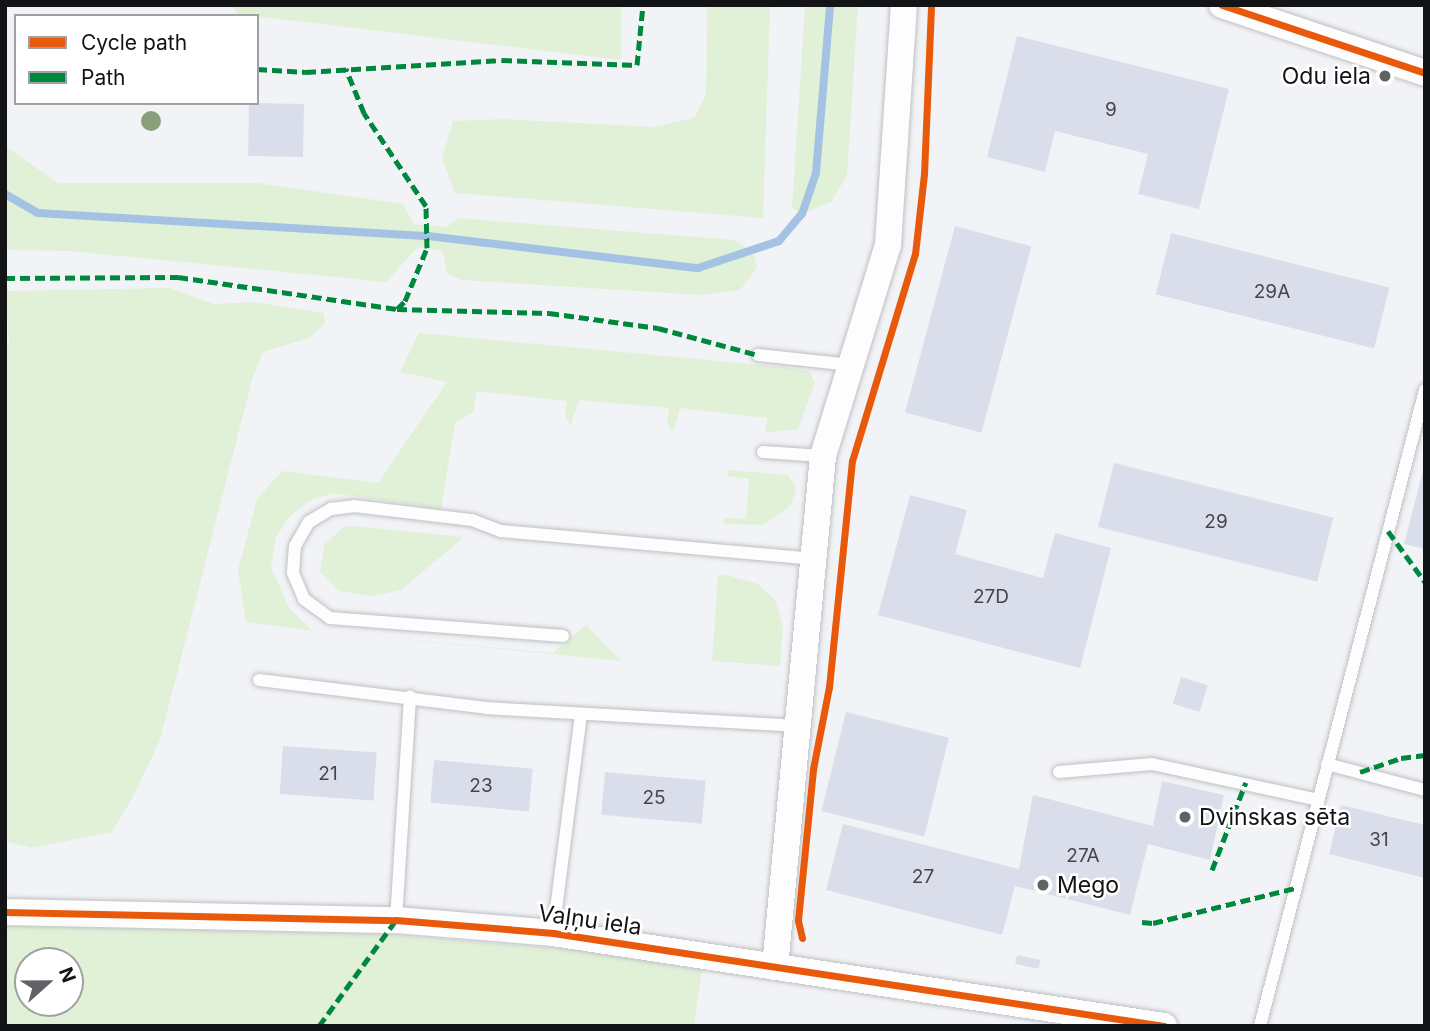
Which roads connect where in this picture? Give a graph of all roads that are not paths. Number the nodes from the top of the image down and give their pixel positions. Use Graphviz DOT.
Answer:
graph roads {
  1 [pos="904,5"];
  2 [pos="1222,5"];
  3 [pos="1425,73"];
  4 [pos="758,355"];
  5 [pos="851,365"];
  6 [pos="1425,390"];
  7 [pos="763,452"];
  8 [pos="823,456"];
  9 [pos="812,559"];
  10 [pos="563,636"];
  11 [pos="259,680"];
  12 [pos="410,696"];
  13 [pos="581,715"];
  14 [pos="797,726"];
  15 [pos="1327,764"];
  16 [pos="1059,772"];
  17 [pos="1425,790"];
  18 [pos="1318,800"];
  19 [pos="5,912"];
  20 [pos="397,920"];
  21 [pos="553,933"];
  22 [pos="775,967"];
  23 [pos="1164,1026"];
  24 [pos="1260,1026"];
  1 -- 5 [label="street"];
  2 -- 3 [label="street"];
  4 -- 5 [label="lane"];
  5 -- 8 [label="street"];
  6 -- 15 [label="lane"];
  7 -- 8 [label="lane"];
  8 -- 9 [label="street"];
  9 -- 10 [label="lane"];
  9 -- 14 [label="street"];
  11 -- 12 [label="lane"];
  12 -- 13 [label="lane"];
  12 -- 20 [label="lane"];
  13 -- 14 [label="lane"];
  13 -- 21 [label="lane"];
  14 -- 22 [label="street"];
  15 -- 17 [label="lane"];
  15 -- 18 [label="lane"];
  16 -- 18 [label="lane"];
  18 -- 24 [label="lane"];
  19 -- 20 [label="street, Vaļņu iela"];
  20 -- 21 [label="street, Vaļņu iela"];
  21 -- 22 [label="street, Vaļņu iela"];
  22 -- 23 [label="street, Vaļņu iela"];
}
